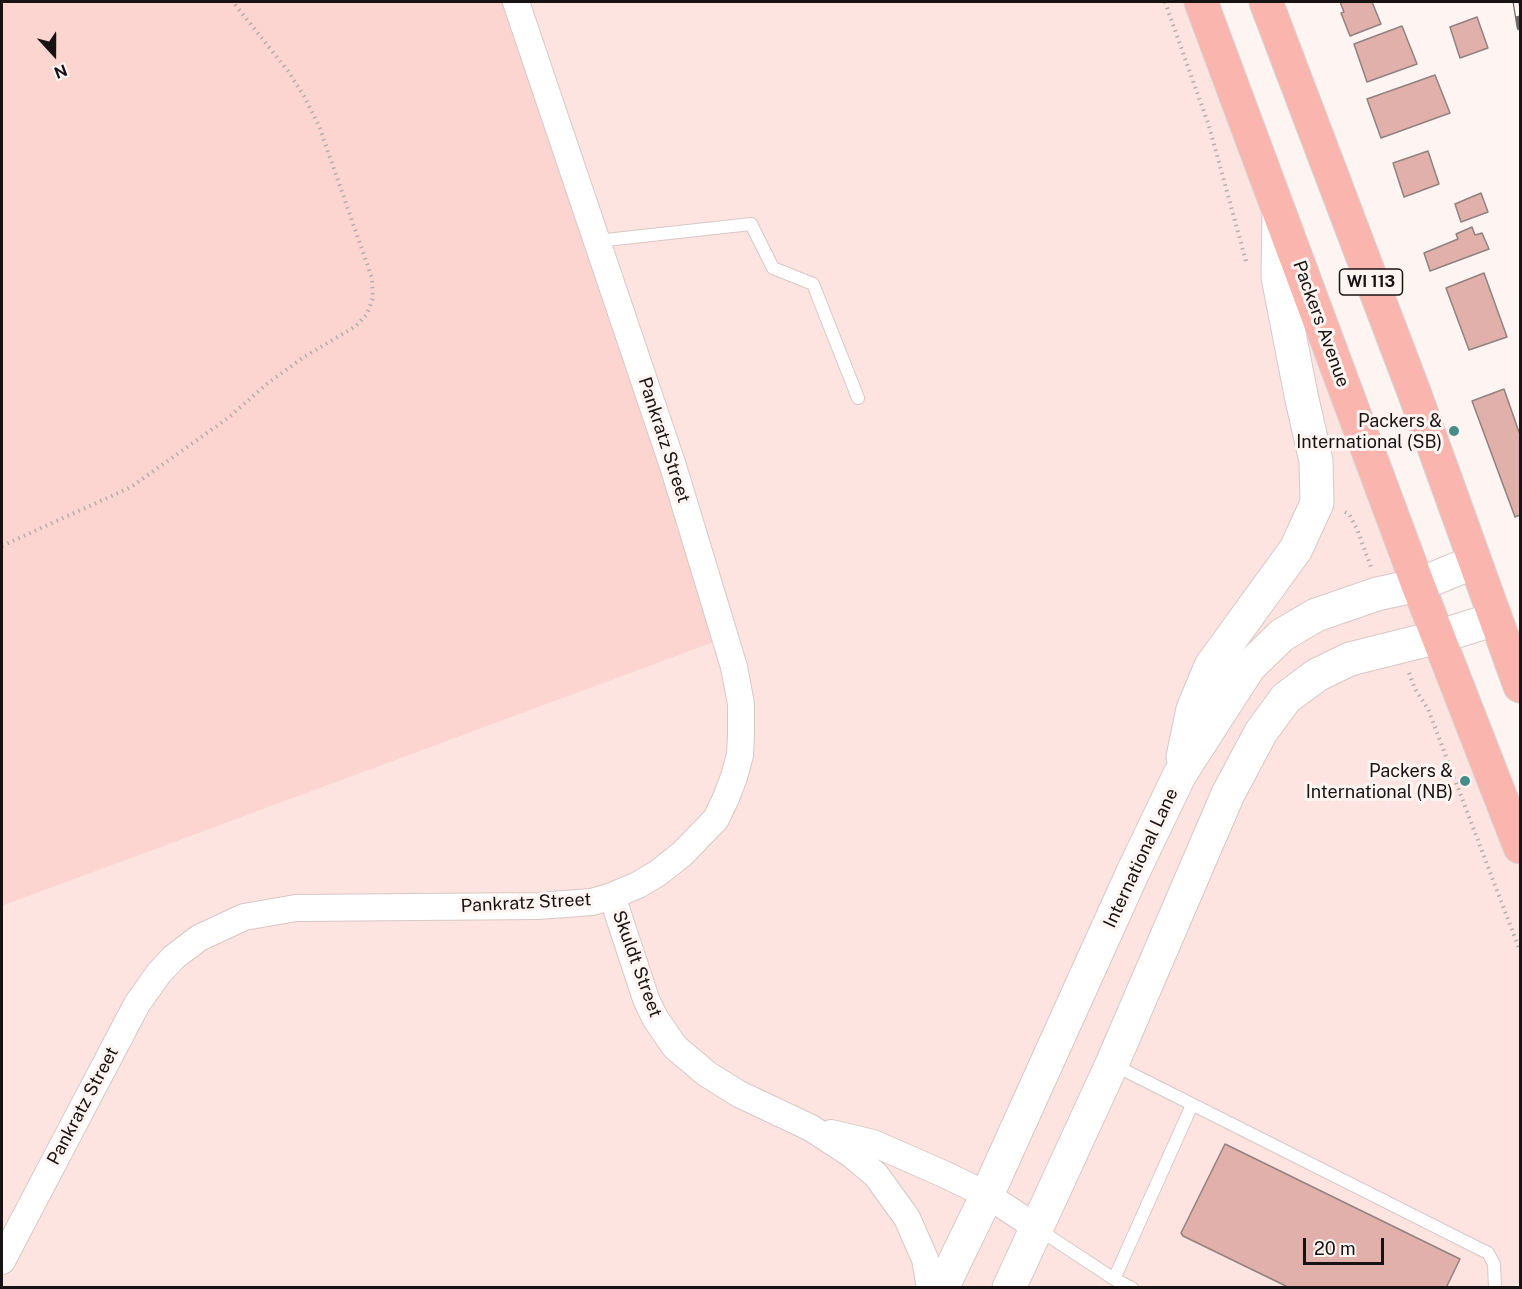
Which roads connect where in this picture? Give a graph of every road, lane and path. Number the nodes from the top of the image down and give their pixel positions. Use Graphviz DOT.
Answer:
graph roads {
  1 [pos="233,2"];
  2 [pos="516,2"];
  3 [pos="1164,2"];
  4 [pos="1201,2"];
  5 [pos="1266,2"];
  6 [pos="1279,212"];
  7 [pos="597,241"];
  8 [pos="1247,265"];
  9 [pos="858,398"];
  10 [pos="1339,508"];
  11 [pos="2,546"];
  12 [pos="1474,562"];
  13 [pos="1370,565"];
  14 [pos="1418,585"];
  15 [pos="1495,619"];
  16 [pos="1438,637"];
  17 [pos="1521,686"];
  18 [pos="1414,689"];
  19 [pos="1180,774"];
  20 [pos="1521,847"];
  21 [pos="612,896"];
  22 [pos="1521,951"];
  23 [pos="1112,1064"];
  24 [pos="1192,1105"];
  25 [pos="811,1128"];
  26 [pos="987,1195"];
  27 [pos="1037,1228"];
  28 [pos="2,1261"];
  29 [pos="1114,1279"];
  30 [pos="930,1287"];
  31 [pos="942,1287"];
  32 [pos="1009,1287"];
  33 [pos="1132,1287"];
  34 [pos="1495,1287"];
  1 -- 11 [label="path"];
  2 -- 7 [label="street, Pankratz Street"];
  3 -- 8 [label="path"];
  4 -- 6 [label="main road, Packers Avenue"];
  5 -- 12 [label="main road, WI 113"];
  6 -- 14 [label="main road, Packers Avenue"];
  6 -- 19 [label="main road"];
  7 -- 9 [label="lane"];
  7 -- 21 [label="street, Pankratz Street"];
  10 -- 13 [label="path"];
  12 -- 14 [label="main road, International Lane"];
  12 -- 15 [label="main road, WI 113"];
  14 -- 16 [label="main road, Packers Avenue"];
  14 -- 19 [label="main road, International Lane"];
  15 -- 16 [label="main road"];
  15 -- 17 [label="main road, WI 113"];
  16 -- 20 [label="main road, Packers Avenue"];
  16 -- 23 [label="main road"];
  18 -- 22 [label="path"];
  19 -- 26 [label="main road, International Lane"];
  21 -- 25 [label="street, Skuldt Street"];
  21 -- 28 [label="street, Pankratz Street"];
  23 -- 24 [label="lane"];
  23 -- 27 [label="main road"];
  24 -- 29 [label="lane"];
  24 -- 34 [label="lane"];
  25 -- 26 [label="street, Skuldt Street"];
  25 -- 30 [label="street, Skuldt Street"];
  26 -- 27 [label="street, Skuldt Street"];
  26 -- 31 [label="main road, International Lane"];
  27 -- 29 [label="lane"];
  27 -- 32 [label="main road"];
  29 -- 33 [label="lane"];
}
